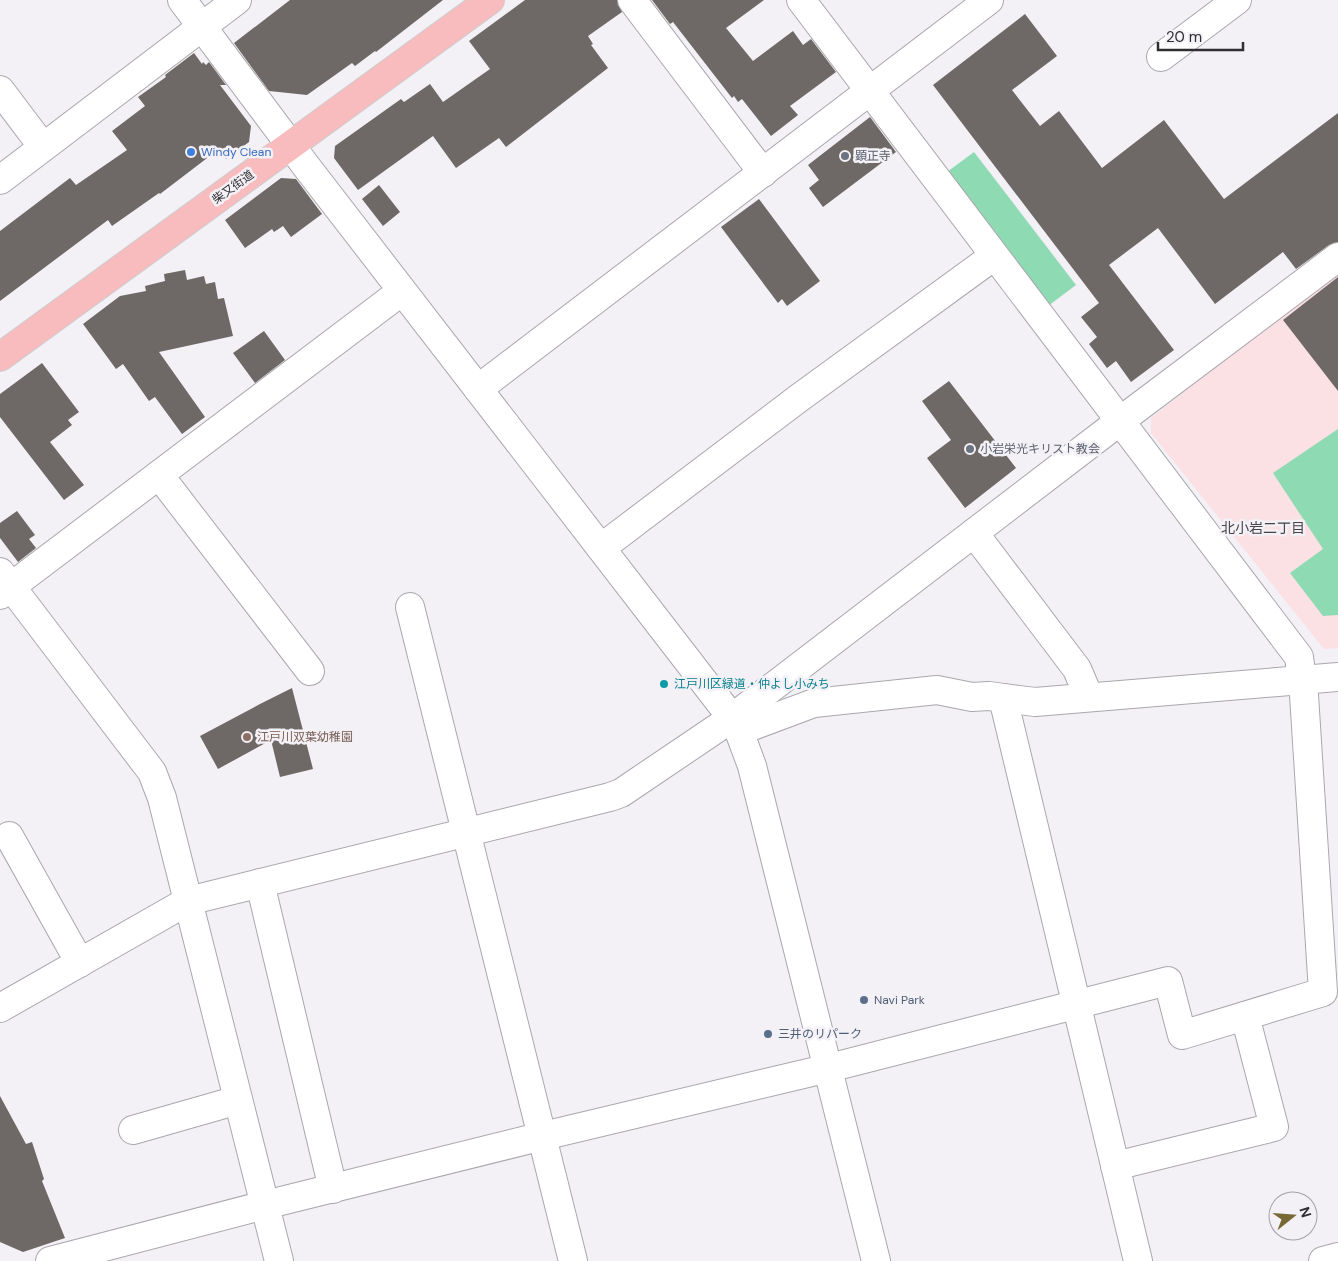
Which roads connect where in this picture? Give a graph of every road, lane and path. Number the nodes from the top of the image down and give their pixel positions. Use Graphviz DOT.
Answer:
graph roads {
  1 [pos="182,0"];
  2 [pos="237,0"];
  3 [pos="490,0"];
  4 [pos="632,0"];
  5 [pos="801,0"];
  6 [pos="989,0"];
  7 [pos="1237,0"];
  8 [pos="202,26"];
  9 [pos="1161,57"];
  10 [pos="0,90"];
  11 [pos="871,91"];
  12 [pos="290,145"];
  13 [pos="43,147"];
  14 [pos="763,173"];
  15 [pos="0,180"];
  16 [pos="994,256"];
  17 [pos="1338,257"];
  18 [pos="402,291"];
  19 [pos="0,357"];
  20 [pos="478,390"];
  21 [pos="1120,421"];
  22 [pos="159,475"];
  23 [pos="974,533"];
  24 [pos="601,548"];
  25 [pos="4,585"];
  26 [pos="410,607"];
  27 [pos="310,672"];
  28 [pos="1338,677"];
  29 [pos="1302,680"];
  30 [pos="1089,697"];
  31 [pos="1003,698"];
  32 [pos="739,731"];
  33 [pos="466,832"];
  34 [pos="9,836"];
  35 [pos="1326,852"];
  36 [pos="260,883"];
  37 [pos="188,901"];
  38 [pos="80,963"];
  39 [pos="1328,991"];
  40 [pos="1076,1004"];
  41 [pos="0,1008"];
  42 [pos="1244,1016"];
  43 [pos="828,1068"];
  44 [pos="238,1100"];
  45 [pos="133,1130"];
  46 [pos="543,1136"];
  47 [pos="1115,1166"];
  48 [pos="333,1189"];
  49 [pos="265,1205"];
  50 [pos="1338,1257"];
  51 [pos="50,1261"];
  52 [pos="279,1261"];
  53 [pos="573,1261"];
  54 [pos="876,1261"];
  55 [pos="1138,1261"];
  56 [pos="1323,1261"];
  1 -- 8 [label="street"];
  2 -- 8 [label="street"];
  3 -- 12 [label="main road, 柴又街道"];
  4 -- 14 [label="street"];
  5 -- 11 [label="street"];
  6 -- 11 [label="street"];
  7 -- 9 [label="street"];
  8 -- 12 [label="street"];
  8 -- 13 [label="street"];
  10 -- 13 [label="street"];
  11 -- 14 [label="street"];
  11 -- 16 [label="street"];
  12 -- 18 [label="street"];
  12 -- 19 [label="main road, 柴又街道"];
  13 -- 15 [label="street"];
  14 -- 20 [label="street"];
  16 -- 21 [label="street"];
  16 -- 24 [label="street"];
  17 -- 21 [label="street"];
  18 -- 20 [label="street"];
  18 -- 22 [label="street"];
  20 -- 24 [label="street"];
  21 -- 23 [label="street"];
  21 -- 29 [label="street"];
  22 -- 25 [label="street"];
  22 -- 27 [label="street"];
  23 -- 30 [label="street"];
  23 -- 32 [label="street"];
  24 -- 32 [label="street"];
  25 -- 37 [label="street"];
  26 -- 33 [label="street"];
  28 -- 29 [label="street"];
  29 -- 30 [label="street"];
  29 -- 35 [label="street"];
  30 -- 31 [label="street"];
  31 -- 32 [label="street"];
  31 -- 40 [label="street"];
  32 -- 33 [label="street"];
  32 -- 43 [label="street"];
  33 -- 36 [label="street"];
  33 -- 46 [label="street"];
  34 -- 38 [label="street"];
  35 -- 39 [label="street"];
  36 -- 37 [label="street"];
  36 -- 48 [label="street"];
  37 -- 38 [label="street"];
  37 -- 44 [label="street"];
  38 -- 41 [label="street"];
  39 -- 42 [label="street"];
  40 -- 42 [label="street"];
  40 -- 43 [label="street"];
  40 -- 47 [label="street"];
  42 -- 47 [label="street"];
  43 -- 46 [label="street"];
  43 -- 54 [label="street"];
  44 -- 45 [label="street"];
  44 -- 49 [label="street"];
  46 -- 48 [label="street"];
  46 -- 53 [label="street"];
  47 -- 55 [label="street"];
  48 -- 49 [label="street"];
  49 -- 51 [label="street"];
  49 -- 52 [label="street"];
  50 -- 56 [label="street"];
}
